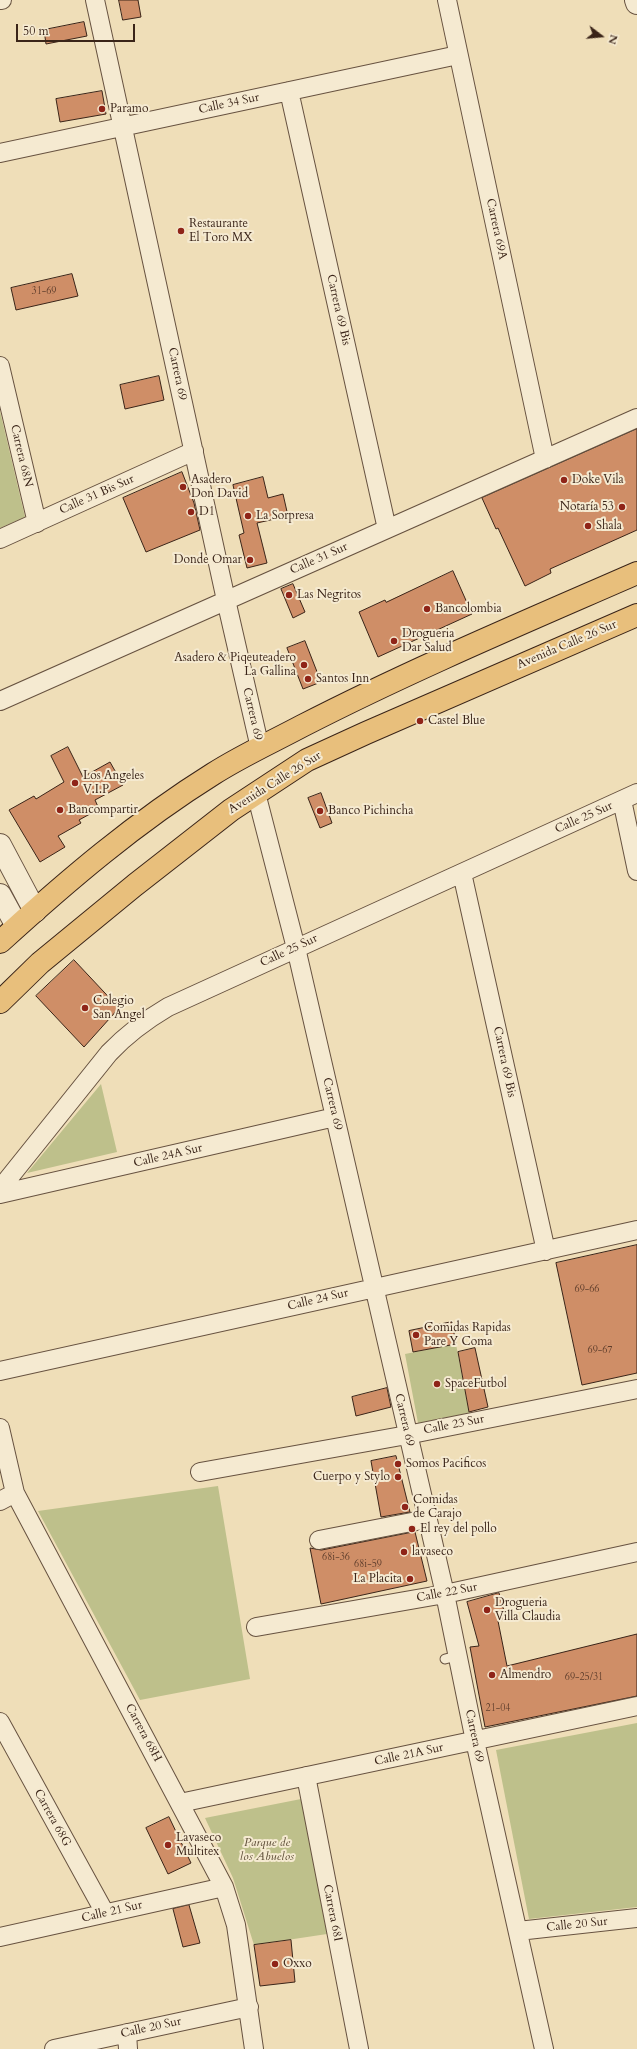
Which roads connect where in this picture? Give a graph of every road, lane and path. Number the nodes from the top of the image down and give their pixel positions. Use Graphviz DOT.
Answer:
graph roads {
  1 [pos="95,0"];
  2 [pos="446,0"];
  3 [pos="458,55"];
  4 [pos="290,91"];
  5 [pos="123,127"];
  6 [pos="0,153"];
  7 [pos="0,366"];
  8 [pos="637,418"];
  9 [pos="194,451"];
  10 [pos="545,459"];
  11 [pos="36,523"];
  12 [pos="387,529"];
  13 [pos="0,539"];
  14 [pos="637,573"];
  15 [pos="226,600"];
  16 [pos="637,615"];
  17 [pos="0,701"];
  18 [pos="260,748"];
  19 [pos="256,793"];
  20 [pos="629,797"];
  21 [pos="0,845"];
  22 [pos="637,871"];
  23 [pos="462,873"];
  24 [pos="0,896"];
  25 [pos="35,911"];
  26 [pos="17,926"];
  27 [pos="0,942"];
  28 [pos="296,948"];
  29 [pos="0,1002"];
  30 [pos="335,1117"];
  31 [pos="0,1189"];
  32 [pos="0,1194"];
  33 [pos="637,1230"];
  34 [pos="546,1252"];
  35 [pos="374,1288"];
  36 [pos="0,1371"];
  37 [pos="637,1389"];
  38 [pos="0,1428"];
  39 [pos="407,1434"];
  40 [pos="200,1472"];
  41 [pos="7,1497"];
  42 [pos="427,1518"];
  43 [pos="319,1540"];
  44 [pos="637,1552"];
  45 [pos="445,1594"];
  46 [pos="256,1628"];
  47 [pos="637,1706"];
  48 [pos="0,1722"];
  49 [pos="475,1740"];
  50 [pos="306,1776"];
  51 [pos="180,1803"];
  52 [pos="224,1887"];
  53 [pos="105,1914"];
  54 [pos="637,1918"];
  55 [pos="518,1931"];
  56 [pos="0,1936"];
  57 [pos="249,2007"];
  58 [pos="128,2041"];
  59 [pos="54,2049"];
  60 [pos="254,2049"];
  61 [pos="359,2049"];
  62 [pos="544,2049"];
  1 -- 5 [label="street, Carrera 69"];
  2 -- 3 [label="street, Carrera 69A"];
  3 -- 4 [label="street, Calle 34 Sur"];
  3 -- 10 [label="street, Carrera 69A"];
  4 -- 5 [label="street, Calle 34 Sur"];
  4 -- 12 [label="street, Carrera 69 Bis"];
  5 -- 6 [label="street, Calle 34 Sur"];
  5 -- 9 [label="street, Carrera 69"];
  7 -- 11 [label="street, Carrera 68N"];
  8 -- 10 [label="street, Calle 31 Sur"];
  9 -- 11 [label="street, Calle 31 Bis Sur"];
  9 -- 15 [label="street, Carrera 69"];
  10 -- 12 [label="street, Calle 31 Sur"];
  11 -- 13 [label="street, Calle 31 Bis Sur"];
  12 -- 15 [label="street, Calle 31 Sur"];
  14 -- 18 [label="main road"];
  15 -- 17 [label="street, Calle 31 Sur"];
  15 -- 18 [label="street, Carrera 69"];
  16 -- 19 [label="main road, Avenida Calle 26 Sur"];
  18 -- 25 [label="main road"];
  19 -- 28 [label="street, Carrera 69"];
  19 -- 29 [label="main road, Avenida Calle 26 Sur"];
  20 -- 22 [label="street"];
  20 -- 23 [label="street, Calle 25 Sur"];
  21 -- 25 [label="street"];
  23 -- 28 [label="street, Calle 25 Sur"];
  23 -- 34 [label="street, Carrera 69 Bis"];
  24 -- 26 [label="street"];
  25 -- 26 [label="main road"];
  26 -- 27 [label="main road"];
  28 -- 30 [label="street, Carrera 69"];
  28 -- 31 [label="street, Calle 25 Sur"];
  30 -- 32 [label="street, Calle 24A Sur"];
  30 -- 35 [label="street, Carrera 69"];
  33 -- 34 [label="street, Calle 24 Sur"];
  34 -- 35 [label="street, Calle 24 Sur"];
  35 -- 36 [label="street, Calle 24 Sur"];
  35 -- 39 [label="street, Carrera 69"];
  37 -- 39 [label="street, Calle 23 Sur"];
  38 -- 41 [label="street, Carrera 68H"];
  39 -- 40 [label="street, Calle 23 Sur"];
  39 -- 42 [label="street, Carrera 69"];
  41 -- 51 [label="street, Carrera 68H"];
  42 -- 43 [label="street"];
  42 -- 45 [label="street, Carrera 69"];
  44 -- 45 [label="street, Calle 22 Sur"];
  45 -- 46 [label="street, Calle 22 Sur"];
  45 -- 49 [label="street, Carrera 69"];
  47 -- 49 [label="street, Calle 21A Sur"];
  48 -- 53 [label="street, Carrera 68G"];
  49 -- 50 [label="street, Calle 21A Sur"];
  49 -- 55 [label="street, Carrera 69"];
  50 -- 51 [label="street, Calle 21A Sur"];
  50 -- 61 [label="street, Carrera 68I"];
  51 -- 52 [label="street, Carrera 68H"];
  52 -- 53 [label="street, Calle 21 Sur"];
  52 -- 57 [label="street, Carrera 68H"];
  53 -- 56 [label="street, Calle 21 Sur"];
  54 -- 55 [label="street, Calle 20 Sur"];
  55 -- 62 [label="street, Carrera 69"];
  57 -- 58 [label="street, Calle 20 Sur"];
  57 -- 60 [label="street, Carrera 68H"];
  58 -- 59 [label="street, Calle 20 Sur"];
}
